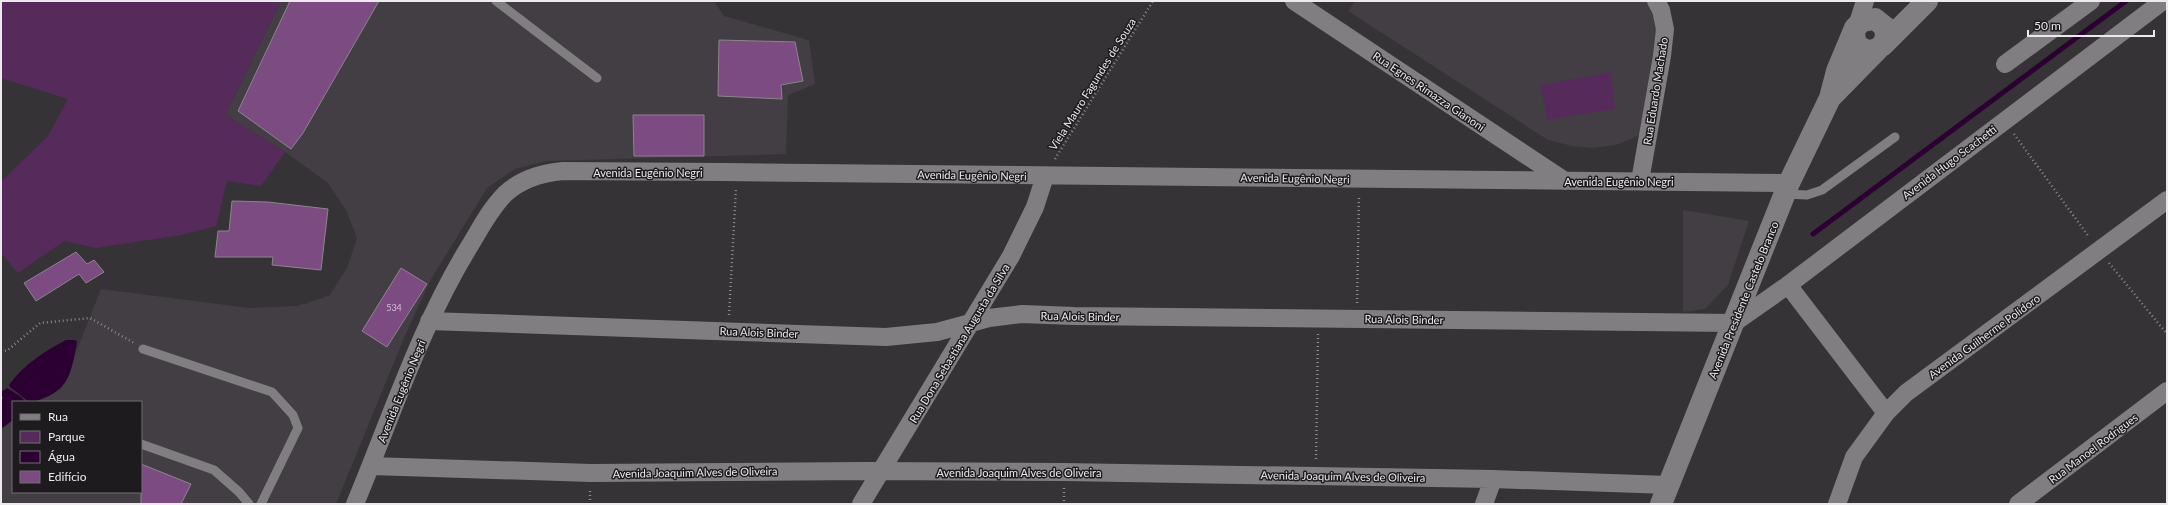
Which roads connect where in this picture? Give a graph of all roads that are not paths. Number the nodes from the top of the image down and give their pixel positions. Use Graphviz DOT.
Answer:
graph roads {
  1 [pos="496,1"];
  2 [pos="1294,1"];
  3 [pos="1656,1"];
  4 [pos="1866,1"];
  5 [pos="1912,1"];
  6 [pos="1927,1"];
  7 [pos="2091,1"];
  8 [pos="2163,1"];
  9 [pos="1864,25"];
  10 [pos="1880,47"];
  11 [pos="2005,64"];
  12 [pos="597,78"];
  13 [pos="1830,98"];
  14 [pos="1895,137"];
  15 [pos="1045,176"];
  16 [pos="1564,181"];
  17 [pos="1640,181"];
  18 [pos="1787,188"];
  19 [pos="2167,200"];
  20 [pos="1788,285"];
  21 [pos="429,321"];
  22 [pos="970,322"];
  23 [pos="1734,322"];
  24 [pos="143,349"];
  25 [pos="2167,391"];
  26 [pos="1886,412"];
  27 [pos="142,444"];
  28 [pos="371,466"];
  29 [pos="882,472"];
  30 [pos="1494,479"];
  31 [pos="1664,494"];
  32 [pos="249,504"];
  33 [pos="261,504"];
  34 [pos="355,504"];
  35 [pos="860,504"];
  36 [pos="1484,504"];
  37 [pos="1837,504"];
  38 [pos="2018,504"];
  1 -- 12 [label="lane"];
  2 -- 16 [label="street, Rua Egnes Rimazza Gianoni"];
  3 -- 17 [label="street, Rua Eduardo Machado"];
  4 -- 9 [label="street"];
  5 -- 9 [label="street"];
  6 -- 10 [label="street, Avenida Presidente Castelo Branco"];
  7 -- 11 [label="street"];
  8 -- 20 [label="street, Avenida Hugo Scachetti"];
  9 -- 10 [label="street"];
  9 -- 10 [label="street"];
  9 -- 13 [label="street, Avenida Presidente Castelo Branco"];
  10 -- 13 [label="street, Avenida Presidente Castelo Branco"];
  13 -- 18 [label="street, Avenida Presidente Castelo Branco"];
  14 -- 18 [label="lane"];
  15 -- 16 [label="street, Avenida Eugênio Negri"];
  15 -- 21 [label="street, Avenida Eugênio Negri"];
  15 -- 22 [label="street, Rua Dona Sebastiana Augusta da Silva"];
  16 -- 17 [label="street, Avenida Eugênio Negri"];
  17 -- 18 [label="street, Avenida Eugênio Negri"];
  18 -- 23 [label="street, Avenida Presidente Castelo Branco"];
  19 -- 26 [label="street, Avenida Guilherme Polidoro"];
  20 -- 23 [label="street, Avenida Hugo Scachetti"];
  20 -- 26 [label="street"];
  21 -- 22 [label="street, Rua Alois Binder"];
  21 -- 28 [label="street, Avenida Eugênio Negri"];
  22 -- 23 [label="street, Rua Alois Binder"];
  22 -- 29 [label="street, Rua Dona Sebastiana Augusta da Silva"];
  23 -- 31 [label="street, Avenida Presidente Castelo Branco"];
  24 -- 33 [label="lane"];
  25 -- 38 [label="street, Rua Manoel Rodrigues"];
  26 -- 37 [label="street, Avenida Guilherme Polidoro"];
  27 -- 32 [label="lane"];
  28 -- 29 [label="street, Avenida Joaquim Alves de Oliveira"];
  28 -- 34 [label="street, Avenida Eugênio Negri"];
  29 -- 30 [label="street, Avenida Joaquim Alves de Oliveira"];
  29 -- 35 [label="street, Rua Dona Sebastiana Augusta da Silva"];
  30 -- 31 [label="street, Avenida Joaquim Alves de Oliveira"];
  30 -- 36 [label="street"];
}
